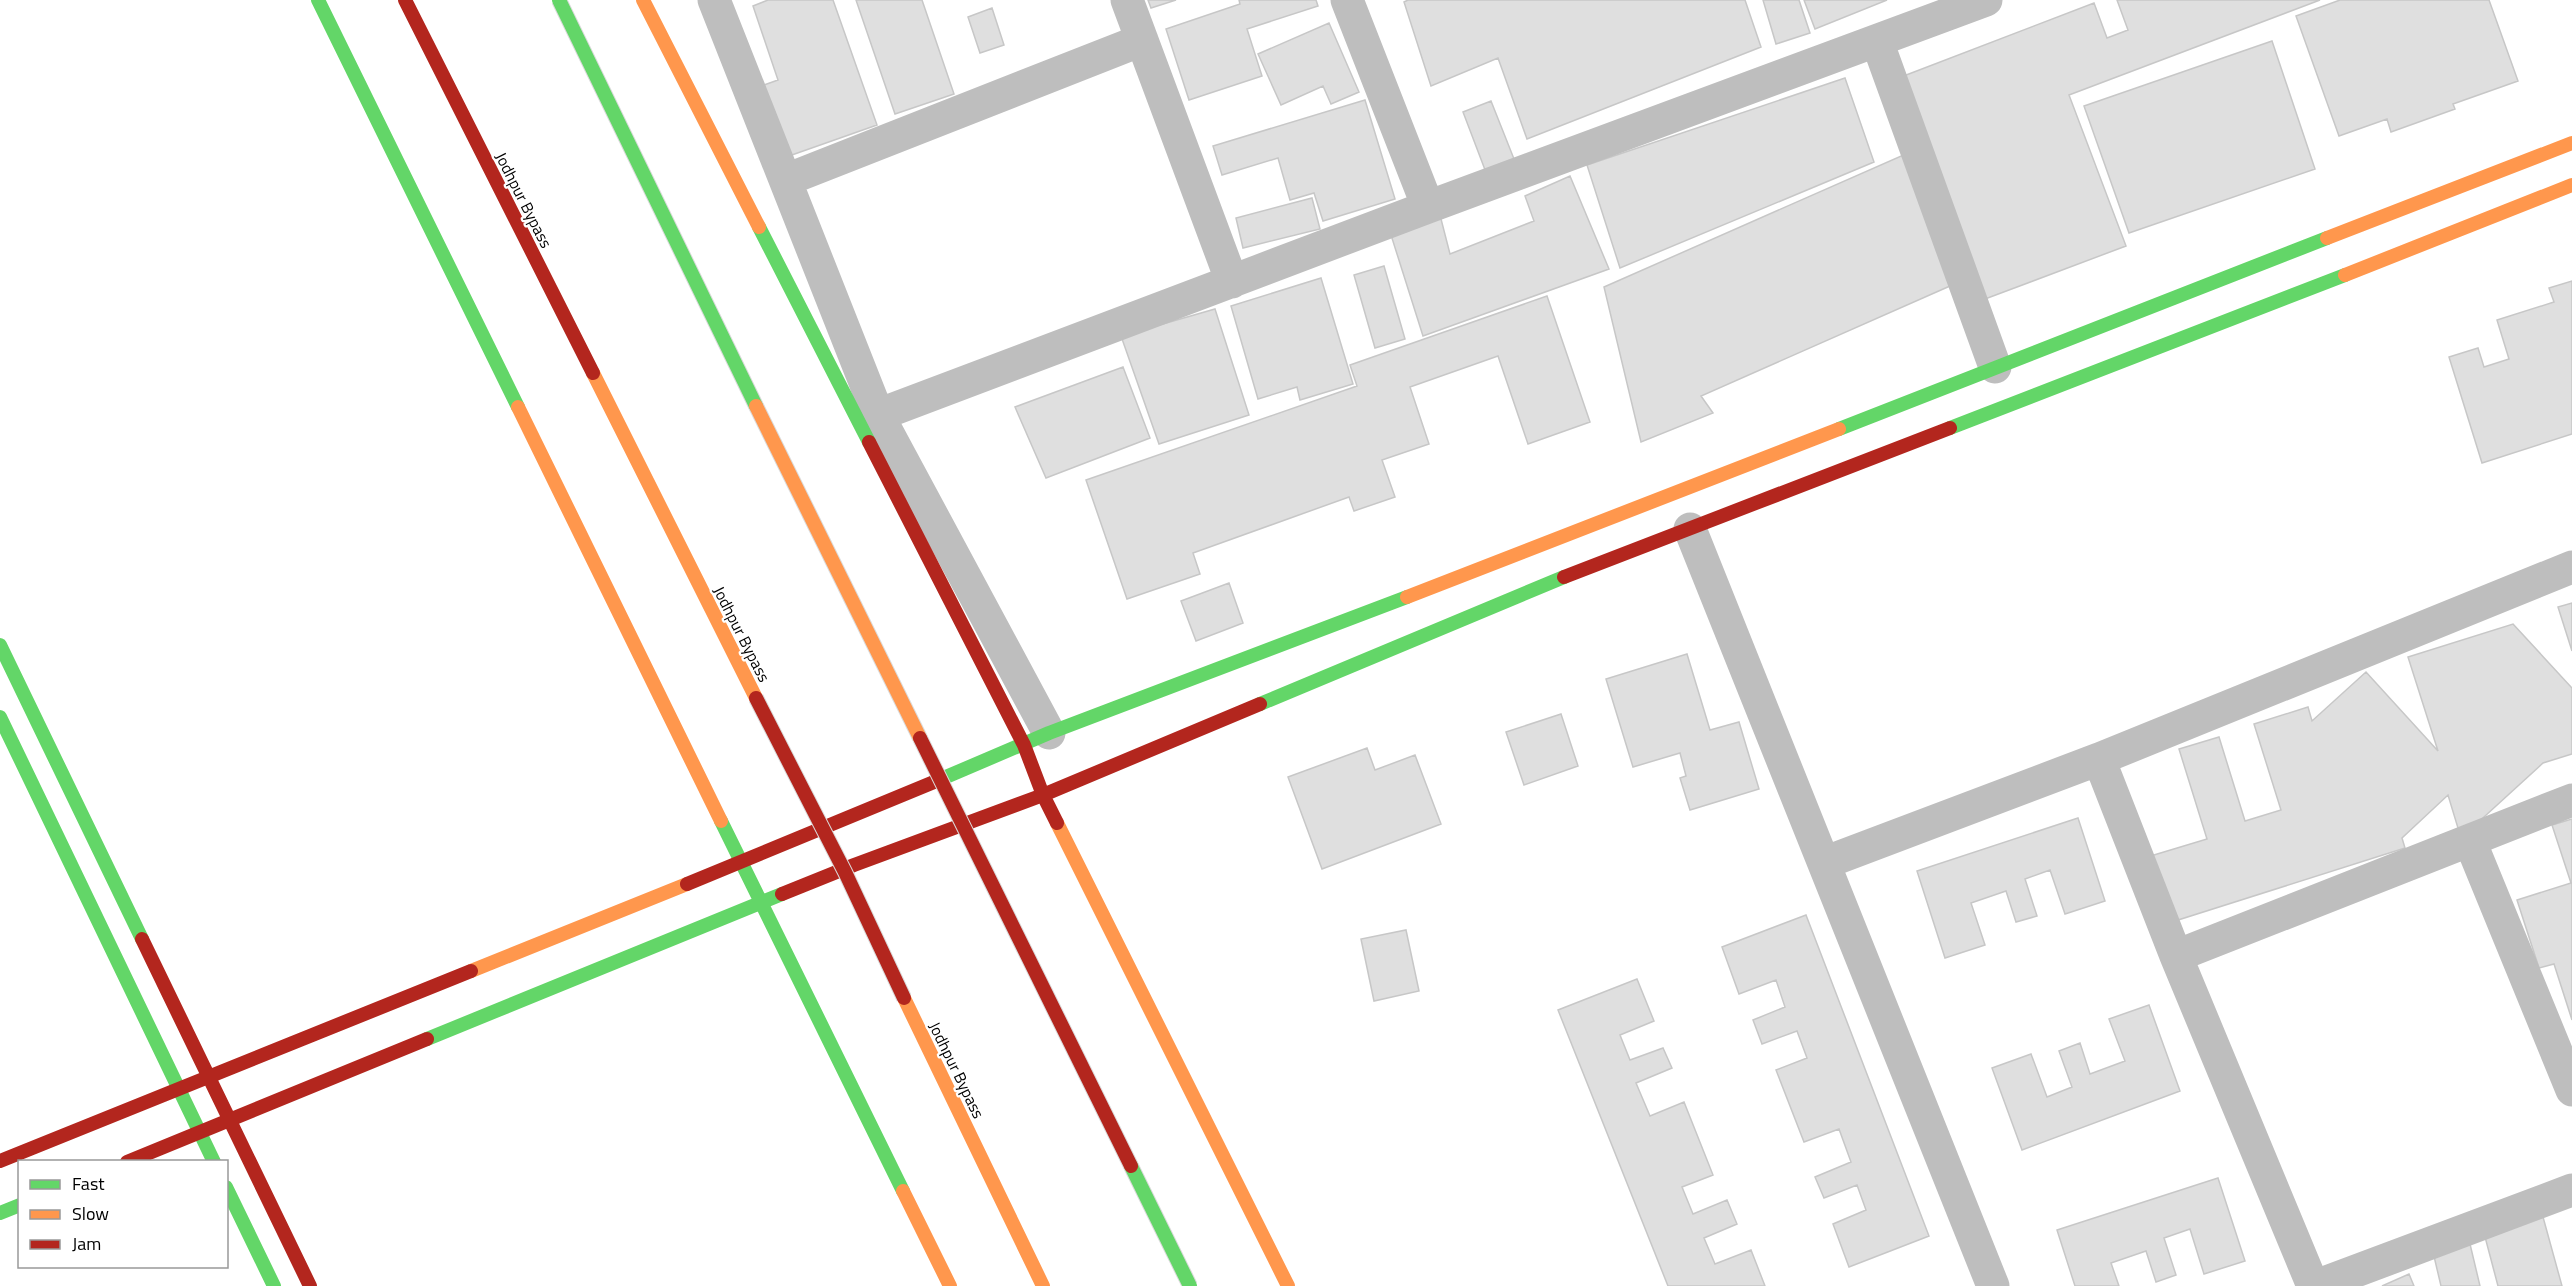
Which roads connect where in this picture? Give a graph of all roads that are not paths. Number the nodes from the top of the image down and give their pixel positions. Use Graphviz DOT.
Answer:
graph roads {
  1 [pos="318,0"];
  2 [pos="405,0"];
  3 [pos="559,0"];
  4 [pos="643,0"];
  5 [pos="714,0"];
  6 [pos="1127,0"];
  7 [pos="1986,0"];
  8 [pos="1352,1"];
  9 [pos="1142,40"];
  10 [pos="1877,42"];
  11 [pos="2572,142"];
  12 [pos="786,180"];
  13 [pos="2572,185"];
  14 [pos="1428,207"];
  15 [pos="1232,282"];
  16 [pos="1995,367"];
  17 [pos="878,415"];
  18 [pos="1690,529"];
  19 [pos="2572,567"];
  20 [pos="0,645"];
  21 [pos="0,717"];
  22 [pos="1037,739"];
  23 [pos="2099,759"];
  24 [pos="10,764"];
  25 [pos="1043,795"];
  26 [pos="2572,800"];
  27 [pos="2470,841"];
  28 [pos="743,861"];
  29 [pos="1824,863"];
  30 [pos="763,902"];
  31 [pos="2176,956"];
  32 [pos="208,1076"];
  33 [pos="178,1088"];
  34 [pos="2572,1090"];
  35 [pos="229,1119"];
  36 [pos="200,1132"];
  37 [pos="130,1160"];
  38 [pos="214,1160"];
  39 [pos="0,1161"];
  40 [pos="2572,1190"];
  41 [pos="228,1191"];
  42 [pos="18,1206"];
  43 [pos="0,1213"];
  44 [pos="274,1286"];
  45 [pos="310,1286"];
  46 [pos="950,1286"];
  47 [pos="1043,1286"];
  48 [pos="1191,1286"];
  49 [pos="1288,1286"];
  50 [pos="1993,1286"];
  51 [pos="2315,1286"];
  1 -- 28 [label="main road"];
  2 -- 47 [label="main road, Jodhpur Bypass, bridge"];
  3 -- 48 [label="main road, bridge"];
  4 -- 22 [label="main road"];
  5 -- 12 [label="street"];
  6 -- 9 [label="street"];
  7 -- 10 [label="street"];
  8 -- 14 [label="street"];
  9 -- 12 [label="street"];
  9 -- 15 [label="street"];
  10 -- 14 [label="street"];
  10 -- 16 [label="street"];
  11 -- 16 [label="main road"];
  12 -- 17 [label="street"];
  13 -- 18 [label="main road"];
  14 -- 15 [label="street"];
  15 -- 17 [label="street"];
  16 -- 22 [label="main road"];
  17 -- 22 [label="street"];
  18 -- 25 [label="main road"];
  18 -- 29 [label="street"];
  19 -- 23 [label="street"];
  20 -- 32 [label="main road"];
  21 -- 24 [label="main road"];
  22 -- 25 [label="main road"];
  22 -- 28 [label="main road"];
  23 -- 29 [label="street"];
  23 -- 31 [label="street"];
  24 -- 33 [label="main road"];
  25 -- 30 [label="main road"];
  25 -- 49 [label="main road"];
  26 -- 27 [label="street"];
  27 -- 31 [label="street"];
  27 -- 34 [label="street"];
  28 -- 30 [label="main road"];
  28 -- 32 [label="main road"];
  29 -- 50 [label="street"];
  30 -- 35 [label="main road"];
  30 -- 46 [label="main road"];
  31 -- 51 [label="street"];
  32 -- 33 [label="main road"];
  32 -- 35 [label="main road"];
  33 -- 36 [label="main road"];
  33 -- 39 [label="main road"];
  35 -- 36 [label="main road"];
  35 -- 45 [label="main road"];
  36 -- 37 [label="main road"];
  36 -- 38 [label="main road"];
  40 -- 51 [label="street"];
  41 -- 44 [label="main road"];
  42 -- 43 [label="main road"];
}
